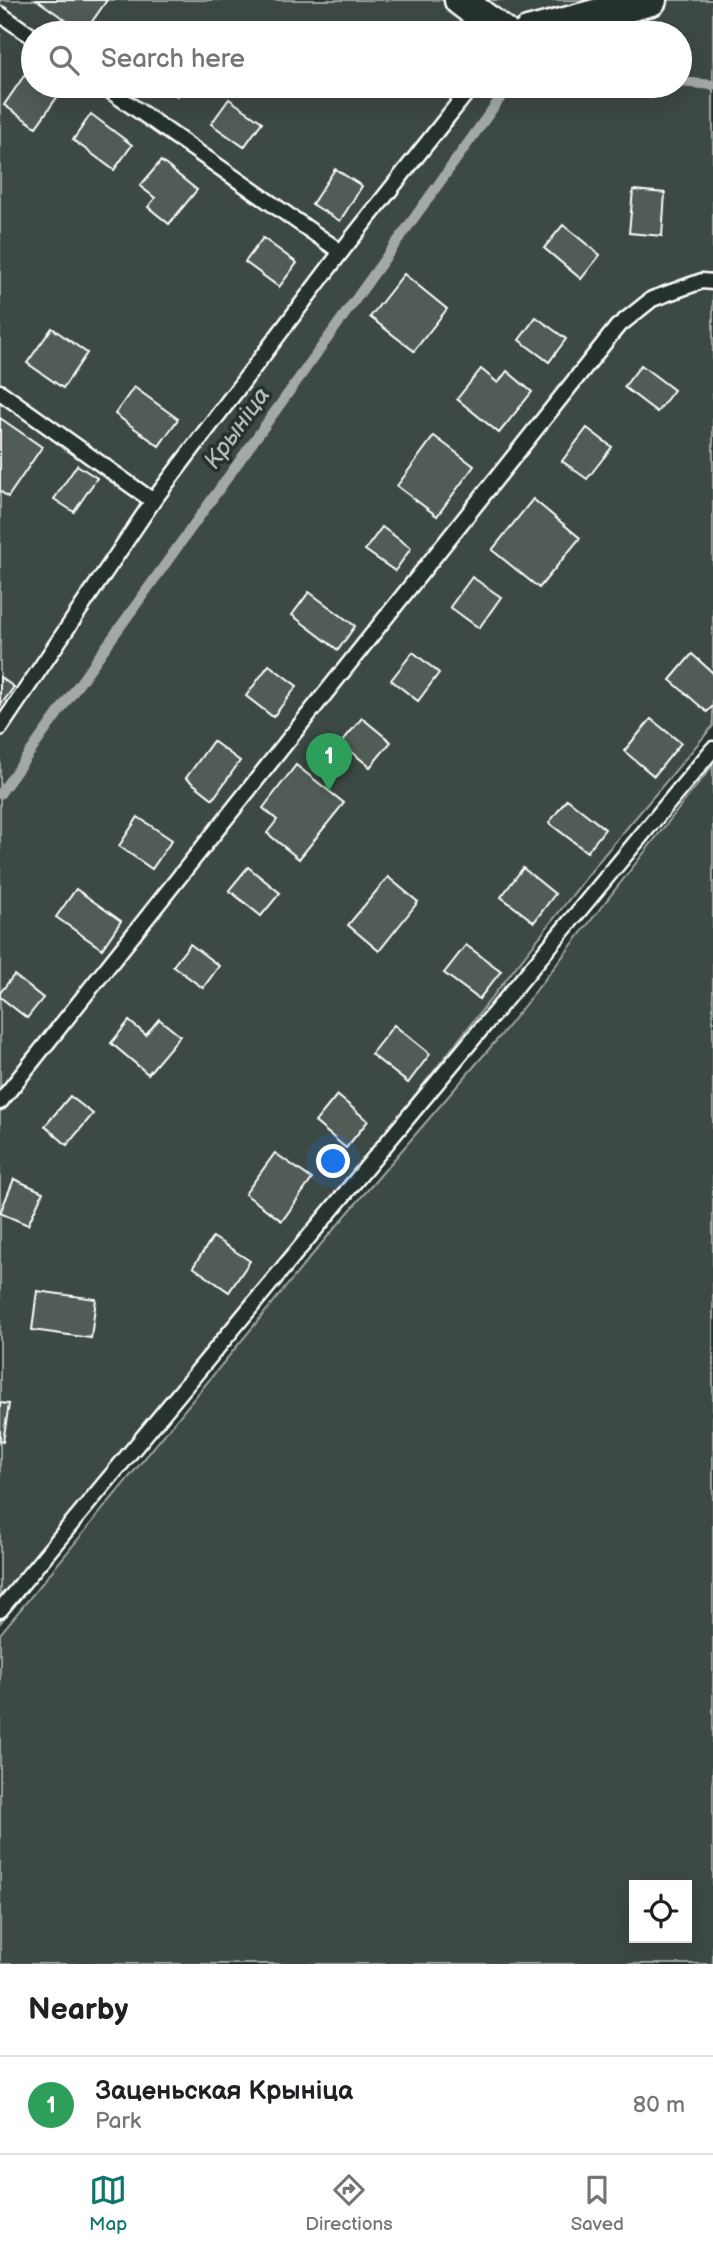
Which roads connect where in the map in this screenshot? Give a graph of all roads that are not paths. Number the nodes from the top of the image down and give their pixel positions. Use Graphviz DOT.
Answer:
graph roads {
  1 [pos="460,0"];
  2 [pos="651,0"];
  3 [pos="0,14"];
  4 [pos="487,21"];
  5 [pos="573,21"];
  6 [pos="21,29"];
  7 [pos="120,98"];
  8 [pos="463,98"];
  9 [pos="341,252"];
  10 [pos="713,282"];
  11 [pos="0,391"];
  12 [pos="153,501"];
  13 [pos="0,728"];
  14 [pos="713,749"];
  15 [pos="0,1102"];
  16 [pos="0,1610"];
  1 -- 4 [label="street"];
  2 -- 5 [label="street"];
  3 -- 6 [label="lane"];
  7 -- 9 [label="lane"];
  8 -- 9 [label="lane"];
  9 -- 12 [label="lane"];
  10 -- 15 [label="lane"];
  11 -- 12 [label="lane"];
  12 -- 13 [label="lane"];
  14 -- 16 [label="lane"];
}
